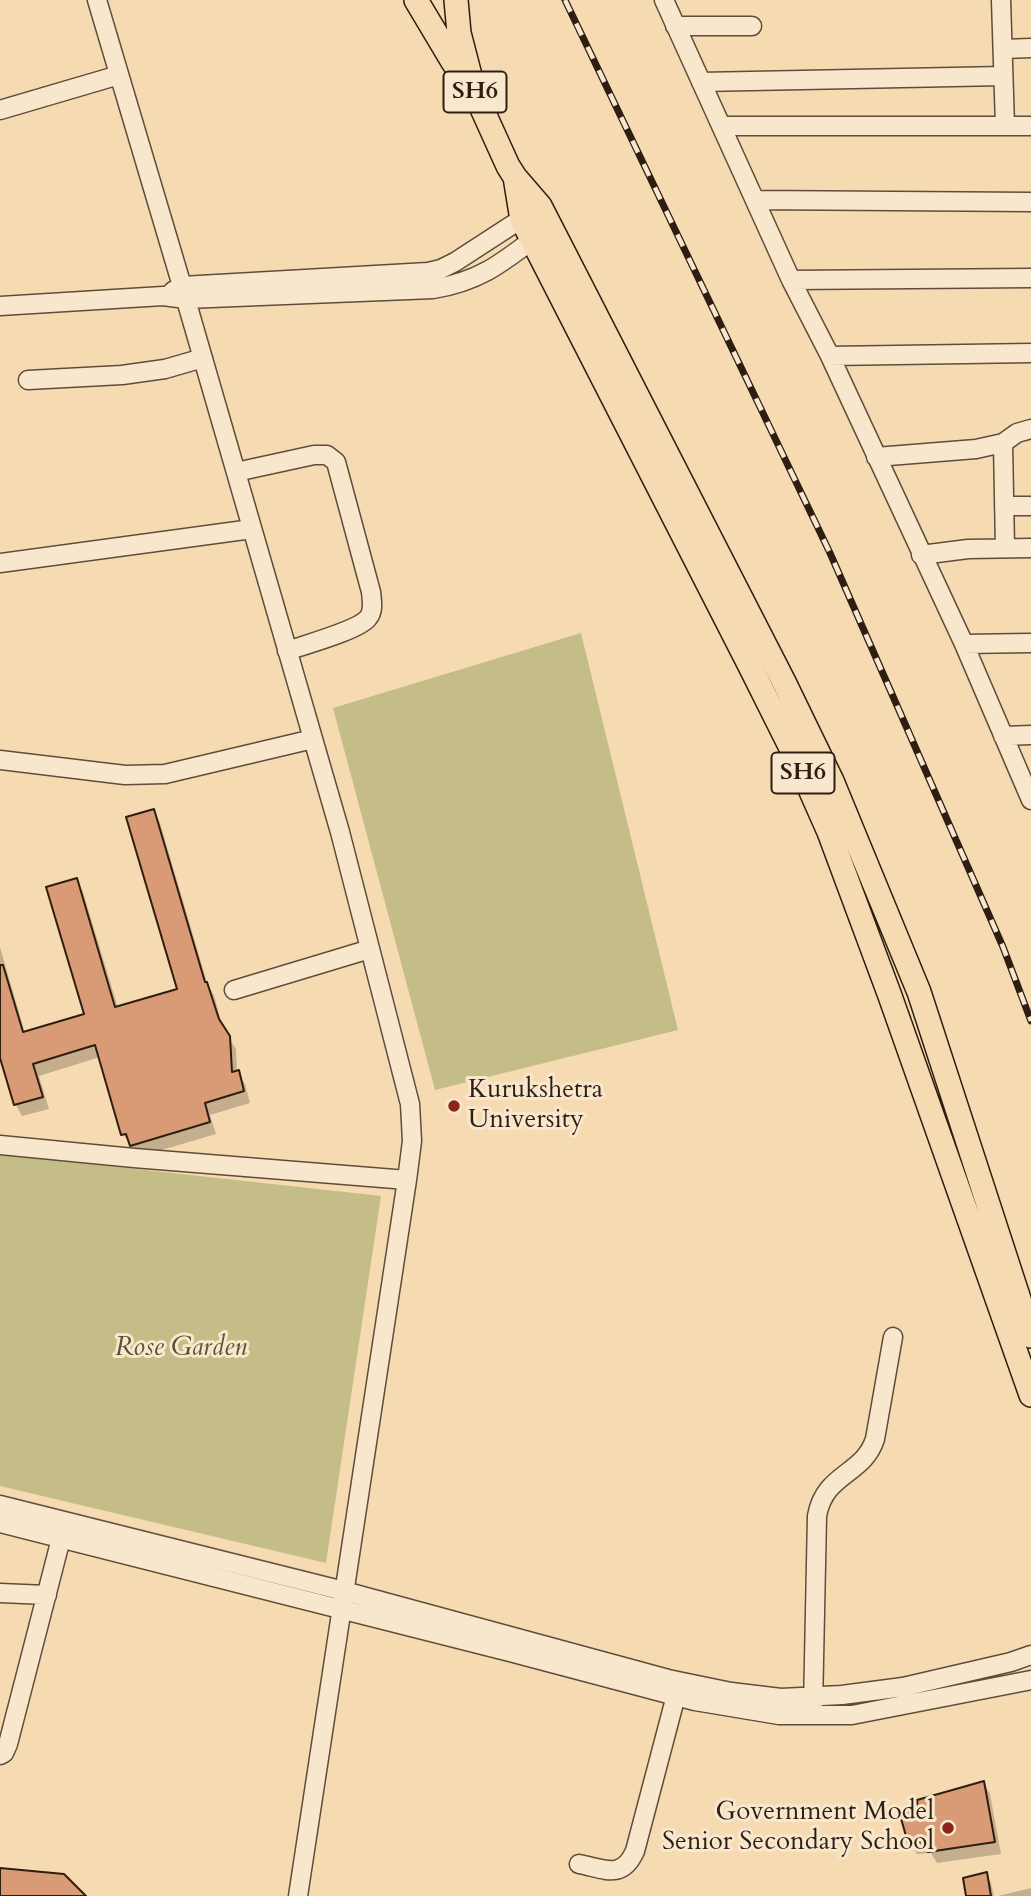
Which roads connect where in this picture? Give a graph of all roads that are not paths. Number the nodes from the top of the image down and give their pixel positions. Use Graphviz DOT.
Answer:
graph roads {
  1 [pos="97,0"];
  2 [pos="416,0"];
  3 [pos="456,0"];
  4 [pos="664,0"];
  5 [pos="1001,0"];
  6 [pos="676,26"];
  7 [pos="752,26"];
  8 [pos="1031,48"];
  9 [pos="1003,49"];
  10 [pos="119,75"];
  11 [pos="1003,76"];
  12 [pos="701,82"];
  13 [pos="474,91"];
  14 [pos="0,110"];
  15 [pos="721,125"];
  16 [pos="1005,126"];
  17 [pos="1031,126"];
  18 [pos="756,200"];
  19 [pos="1031,202"];
  20 [pos="536,223"];
  21 [pos="1031,278"];
  22 [pos="791,280"];
  23 [pos="184,292"];
  24 [pos="0,306"];
  25 [pos="1031,353"];
  26 [pos="830,356"];
  27 [pos="203,358"];
  28 [pos="28,380"];
  29 [pos="1031,429"];
  30 [pos="1003,443"];
  31 [pos="876,457"];
  32 [pos="236,472"];
  33 [pos="1004,506"];
  34 [pos="1031,506"];
  35 [pos="252,529"];
  36 [pos="1005,548"];
  37 [pos="1031,548"];
  38 [pos="921,555"];
  39 [pos="0,563"];
  40 [pos="1031,643"];
  41 [pos="964,644"];
  42 [pos="287,651"];
  43 [pos="1031,735"];
  44 [pos="1003,736"];
  45 [pos="313,739"];
  46 [pos="0,760"];
  47 [pos="1031,800"];
  48 [pos="370,949"];
  49 [pos="234,990"];
  50 [pos="0,1145"];
  51 [pos="407,1180"];
  52 [pos="1031,1336"];
  53 [pos="893,1337"];
  54 [pos="1031,1395"];
  55 [pos="0,1505"];
  56 [pos="0,1522"];
  57 [pos="64,1530"];
  58 [pos="344,1591"];
  59 [pos="0,1593"];
  60 [pos="47,1595"];
  61 [pos="341,1610"];
  62 [pos="1031,1655"];
  63 [pos="1031,1680"];
  64 [pos="678,1689"];
  65 [pos="813,1707"];
  66 [pos="0,1755"];
  67 [pos="579,1864"];
  68 [pos="298,1896"];
  1 -- 10 [label="street"];
  2 -- 13 [label="main road"];
  3 -- 13 [label="main road, SH6"];
  4 -- 6 [label="street"];
  5 -- 9 [label="street"];
  6 -- 7 [label="street"];
  6 -- 12 [label="street"];
  8 -- 9 [label="street"];
  9 -- 11 [label="street"];
  10 -- 14 [label="street"];
  10 -- 23 [label="street"];
  11 -- 12 [label="street"];
  11 -- 16 [label="street"];
  12 -- 15 [label="street"];
  13 -- 20 [label="main road, SH6"];
  15 -- 16 [label="street"];
  15 -- 18 [label="street"];
  16 -- 17 [label="street"];
  18 -- 19 [label="street"];
  18 -- 22 [label="street"];
  20 -- 23 [label="street"];
  20 -- 23 [label="street"];
  20 -- 52 [label="main road, SH6"];
  20 -- 54 [label="main road, SH6"];
  21 -- 22 [label="street"];
  22 -- 26 [label="street"];
  23 -- 24 [label="street"];
  23 -- 27 [label="street"];
  25 -- 26 [label="street"];
  26 -- 31 [label="street"];
  27 -- 28 [label="street"];
  27 -- 32 [label="street"];
  29 -- 30 [label="street"];
  30 -- 31 [label="street"];
  30 -- 33 [label="street"];
  31 -- 38 [label="street"];
  32 -- 35 [label="street"];
  32 -- 42 [label="street"];
  33 -- 34 [label="street"];
  33 -- 36 [label="street"];
  35 -- 39 [label="street"];
  35 -- 42 [label="street"];
  36 -- 37 [label="street"];
  36 -- 38 [label="street"];
  38 -- 41 [label="street"];
  40 -- 41 [label="street"];
  41 -- 44 [label="street"];
  42 -- 45 [label="street"];
  43 -- 44 [label="street"];
  44 -- 47 [label="street"];
  45 -- 46 [label="street"];
  45 -- 48 [label="street"];
  48 -- 49 [label="street"];
  48 -- 51 [label="street"];
  50 -- 51 [label="street"];
  51 -- 58 [label="street"];
  53 -- 65 [label="street"];
  55 -- 57 [label="street"];
  56 -- 57 [label="street"];
  57 -- 58 [label="street"];
  57 -- 60 [label="street"];
  57 -- 61 [label="street"];
  58 -- 61 [label="street"];
  58 -- 64 [label="street"];
  59 -- 60 [label="street"];
  60 -- 66 [label="street"];
  61 -- 64 [label="street"];
  61 -- 68 [label="street"];
  62 -- 65 [label="street"];
  63 -- 65 [label="street"];
  64 -- 65 [label="street"];
  64 -- 67 [label="street"];
}
